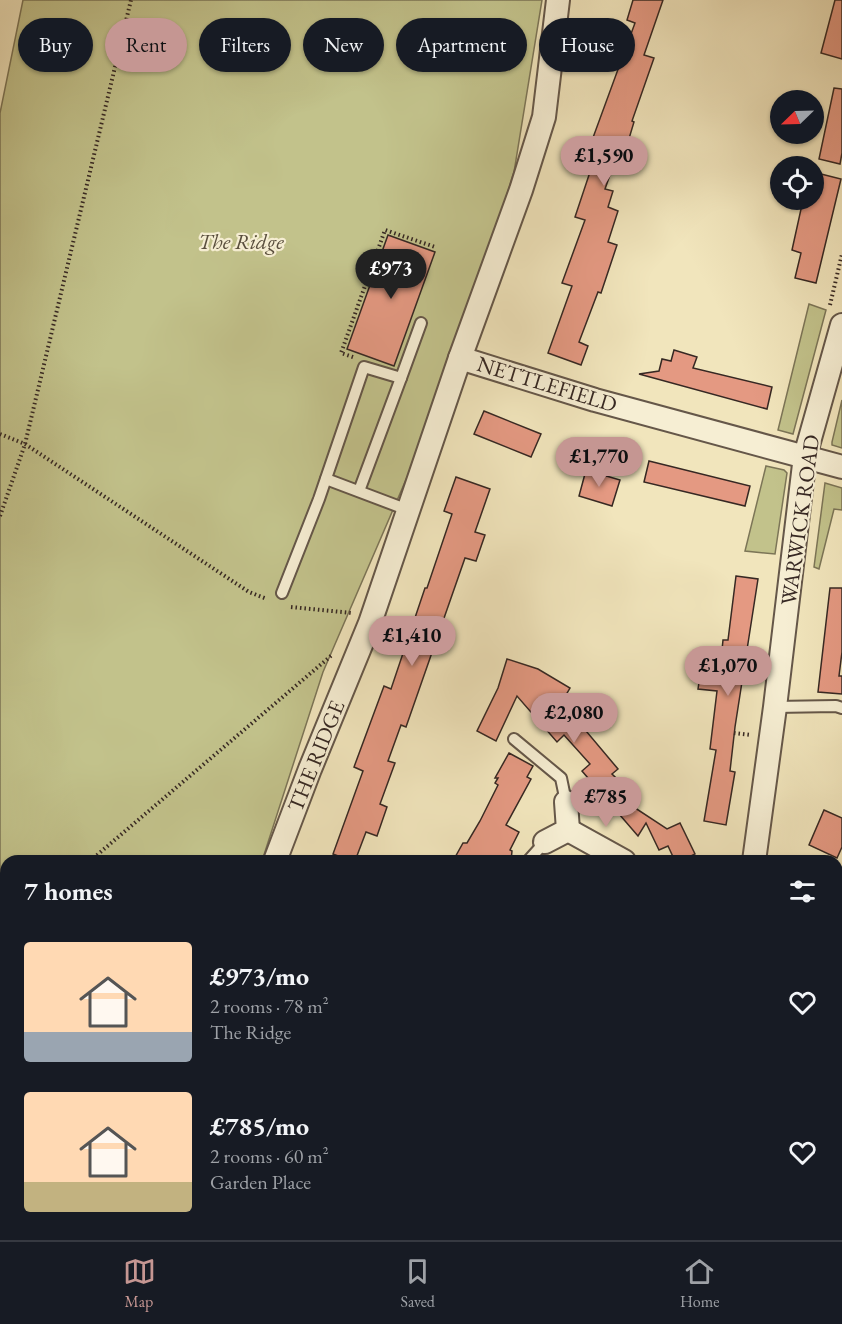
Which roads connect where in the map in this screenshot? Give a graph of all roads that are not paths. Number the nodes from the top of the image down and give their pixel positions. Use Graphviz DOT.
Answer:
graph roads {
  1 [pos="558,0"];
  2 [pos="421,323"];
  3 [pos="842,325"];
  4 [pos="460,358"];
  5 [pos="401,378"];
  6 [pos="805,456"];
  7 [pos="842,467"];
  8 [pos="326,479"];
  9 [pos="359,491"];
  10 [pos="408,510"];
  11 [pos="282,598"];
  12 [pos="775,707"];
  13 [pos="842,708"];
  14 [pos="514,739"];
  15 [pos="566,802"];
  16 [pos="568,830"];
  17 [pos="545,842"];
  18 [pos="277,855"];
  19 [pos="533,855"];
  20 [pos="613,855"];
  21 [pos="755,855"];
  1 -- 4 [label="street, THE RIDGE"];
  2 -- 5 [label="lane"];
  3 -- 6 [label="street, WARWICK ROAD"];
  4 -- 6 [label="street, NETTLEFIELD"];
  4 -- 10 [label="street, THE RIDGE"];
  5 -- 8 [label="lane"];
  5 -- 9 [label="lane"];
  6 -- 7 [label="street, NETTLEFIELD"];
  6 -- 12 [label="street, WARWICK ROAD"];
  8 -- 9 [label="lane"];
  8 -- 11 [label="lane"];
  9 -- 10 [label="lane"];
  10 -- 18 [label="street, THE RIDGE"];
  12 -- 13 [label="lane"];
  12 -- 21 [label="street, WARWICK ROAD"];
  14 -- 15 [label="lane"];
  15 -- 16 [label="street"];
  16 -- 17 [label="street"];
  16 -- 20 [label="street"];
  17 -- 19 [label="lane"];
}
